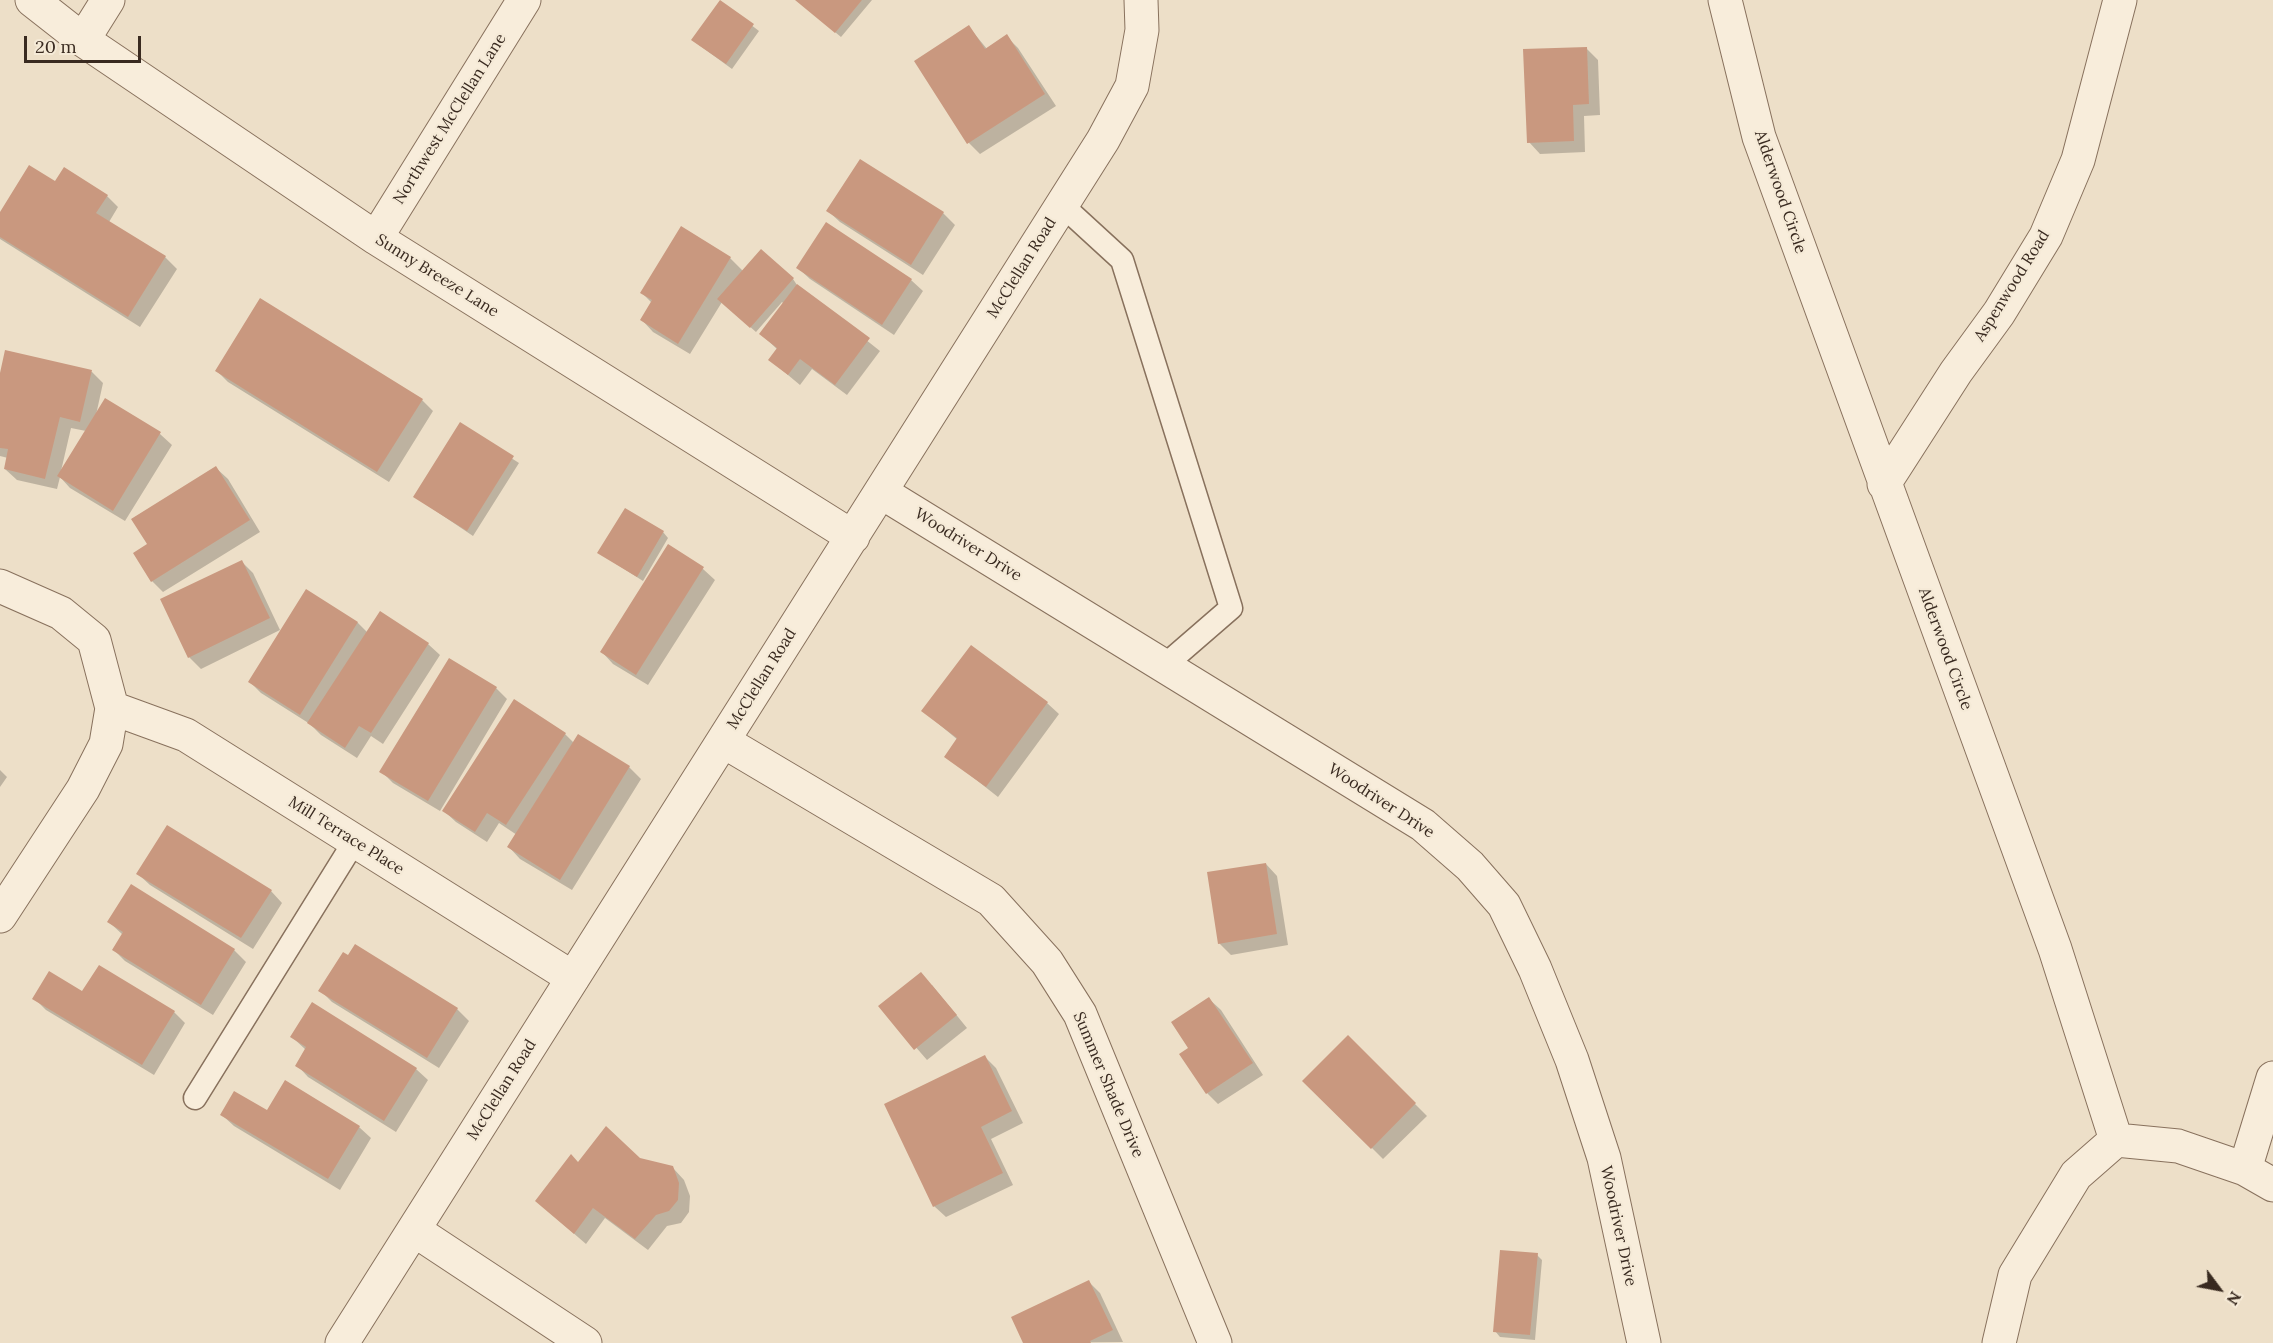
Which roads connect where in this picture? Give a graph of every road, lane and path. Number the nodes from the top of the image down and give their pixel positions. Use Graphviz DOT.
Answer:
graph roads {
  1 [pos="32,0"];
  2 [pos="108,0"];
  3 [pos="524,0"];
  4 [pos="1141,0"];
  5 [pos="1725,0"];
  6 [pos="2120,0"];
  7 [pos="83,40"];
  8 [pos="1062,205"];
  9 [pos="376,238"];
  10 [pos="1884,484"];
  11 [pos="881,492"];
  12 [pos="853,537"];
  13 [pos="0,586"];
  14 [pos="1164,666"];
  15 [pos="112,708"];
  16 [pos="723,741"];
  17 [pos="354,842"];
  18 [pos="0,916"];
  19 [pos="573,978"];
  20 [pos="2273,1078"];
  21 [pos="195,1098"];
  22 [pos="2116,1140"];
  23 [pos="2245,1169"];
  24 [pos="2273,1185"];
  25 [pos="414,1230"];
  26 [pos="342,1343"];
  27 [pos="585,1343"];
  28 [pos="1215,1343"];
  29 [pos="1644,1343"];
  30 [pos="2000,1343"];
  1 -- 7 [label="street, Sunny Breeze Lane"];
  2 -- 7 [label="street"];
  3 -- 9 [label="street, Northwest McClellan Lane"];
  4 -- 8 [label="street, McClellan Road"];
  5 -- 10 [label="street, Alderwood Circle"];
  6 -- 10 [label="street, Aspenwood Road"];
  7 -- 9 [label="street, Sunny Breeze Lane"];
  8 -- 11 [label="street, McClellan Road"];
  8 -- 14 [label="lane"];
  9 -- 12 [label="street, Sunny Breeze Lane"];
  10 -- 22 [label="street, Alderwood Circle"];
  11 -- 12 [label="street, McClellan Road"];
  11 -- 14 [label="street, Woodriver Drive"];
  12 -- 16 [label="street, McClellan Road"];
  13 -- 15 [label="street"];
  14 -- 29 [label="street, Woodriver Drive"];
  15 -- 17 [label="street, Mill Terrace Place"];
  15 -- 18 [label="street"];
  16 -- 19 [label="street, McClellan Road"];
  16 -- 28 [label="street, Summer Shade Drive"];
  17 -- 19 [label="street, Mill Terrace Place"];
  17 -- 21 [label="lane"];
  19 -- 25 [label="street, McClellan Road"];
  20 -- 23 [label="street"];
  22 -- 23 [label="street"];
  22 -- 30 [label="street"];
  23 -- 24 [label="street"];
  25 -- 26 [label="street, McClellan Road"];
  25 -- 27 [label="street"];
}
